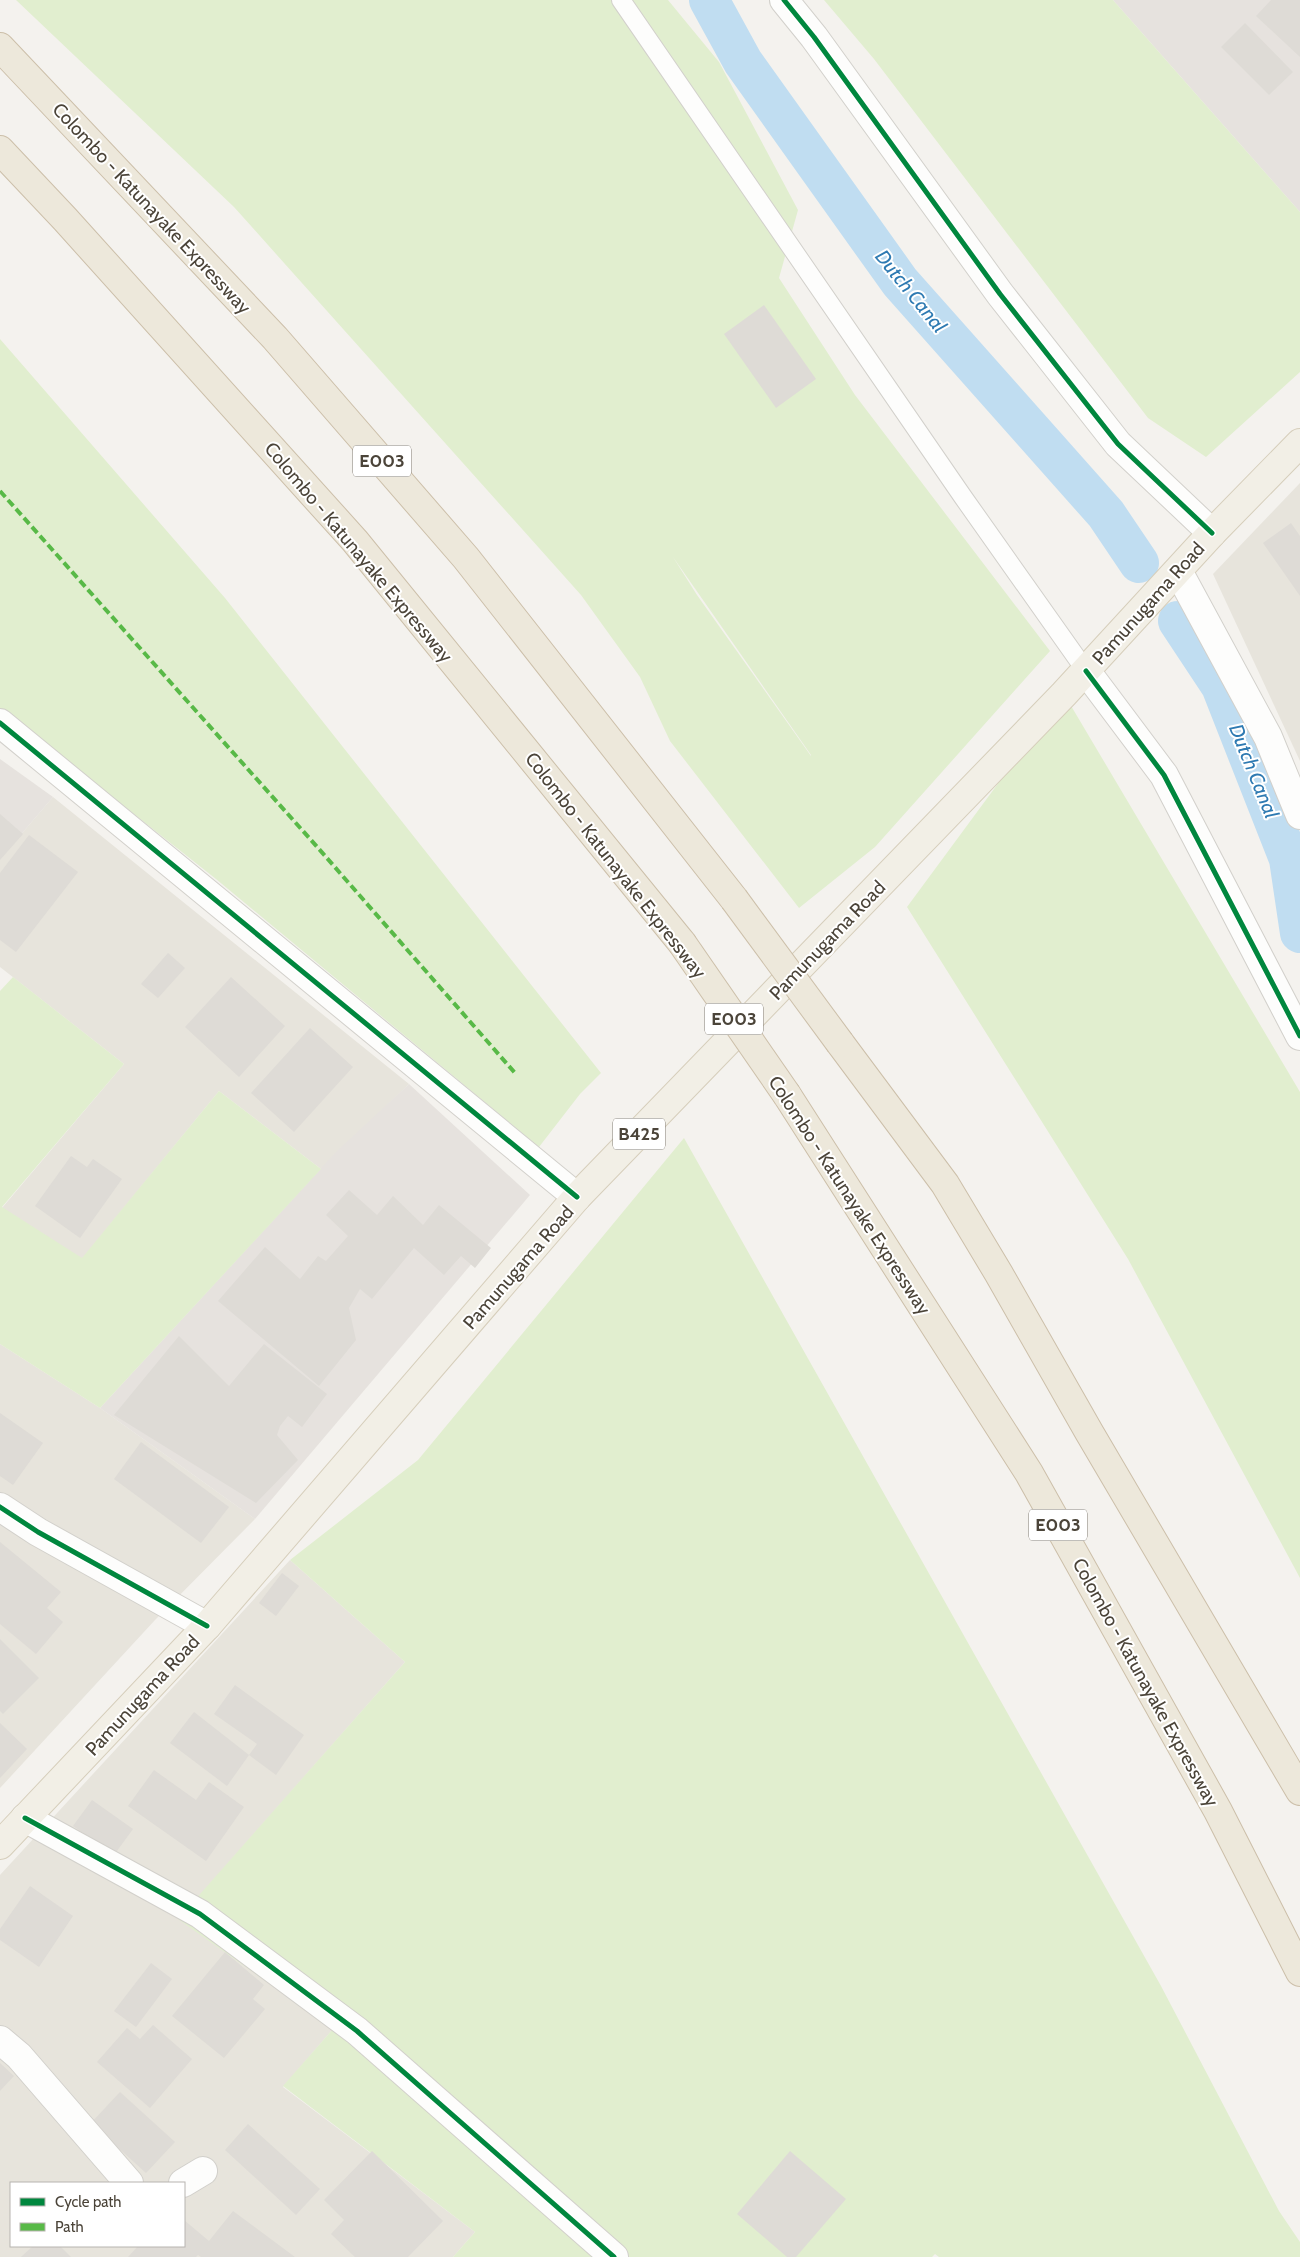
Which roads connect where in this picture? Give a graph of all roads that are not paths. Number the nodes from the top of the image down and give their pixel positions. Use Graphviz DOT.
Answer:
graph roads {
  1 [pos="621,0"];
  2 [pos="784,0"];
  3 [pos="0,47"];
  4 [pos="0,150"];
  5 [pos="1300,443"];
  6 [pos="1212,533"];
  7 [pos="1178,571"];
  8 [pos="1086,671"];
  9 [pos="0,723"];
  10 [pos="1300,815"];
  11 [pos="1300,1036"];
  12 [pos="577,1198"];
  13 [pos="0,1507"];
  14 [pos="207,1626"];
  15 [pos="1300,1791"];
  16 [pos="25,1818"];
  17 [pos="0,1845"];
  18 [pos="1300,1972"];
  19 [pos="0,2040"];
  20 [pos="128,2182"];
  21 [pos="614,2257"];
  1 -- 8 [label="lane"];
  2 -- 6 [label="street"];
  3 -- 15 [label="highway, Colombo - Katunayake Expressway / E003, bridge"];
  4 -- 18 [label="highway, Colombo - Katunayake Expressway / E003, bridge"];
  5 -- 6 [label="main road, Pamunugama Road / B425"];
  6 -- 7 [label="main road, Pamunugama Road / B425"];
  7 -- 8 [label="main road, Pamunugama Road / B425"];
  7 -- 10 [label="street"];
  8 -- 11 [label="street"];
  8 -- 12 [label="main road, Pamunugama Road / B425"];
  9 -- 12 [label="street"];
  12 -- 14 [label="main road, Pamunugama Road / B425"];
  13 -- 14 [label="street"];
  14 -- 16 [label="main road, Pamunugama Road / B425"];
  16 -- 17 [label="main road, Pamunugama Road / B425"];
  16 -- 21 [label="street"];
  19 -- 20 [label="street"];
}
